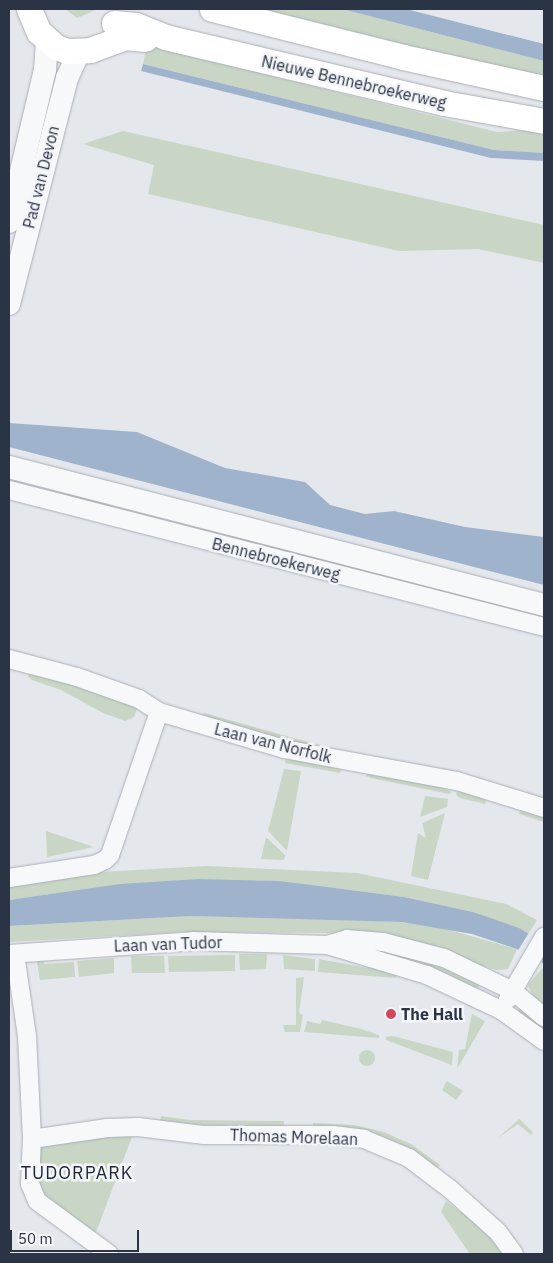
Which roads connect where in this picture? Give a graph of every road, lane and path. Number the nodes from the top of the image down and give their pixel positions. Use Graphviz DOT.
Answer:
graph roads {
  1 [pos="31,9"];
  2 [pos="212,9"];
  3 [pos="117,24"];
  4 [pos="47,40"];
  5 [pos="82,45"];
  6 [pos="544,88"];
  7 [pos="544,122"];
  8 [pos="9,222"];
  9 [pos="9,304"];
  10 [pos="9,468"];
  11 [pos="9,490"];
  12 [pos="544,605"];
  13 [pos="544,627"];
  14 [pos="9,659"];
  15 [pos="159,712"];
  16 [pos="544,808"];
  17 [pos="9,878"];
  18 [pos="544,937"];
  19 [pos="327,945"];
  20 [pos="12,954"];
  21 [pos="513,991"];
  22 [pos="501,1010"];
  23 [pos="544,1017"];
  24 [pos="544,1041"];
  25 [pos="32,1139"];
  26 [pos="109,1254"];
  27 [pos="514,1254"];
  1 -- 4 [label="main road"];
  1 -- 5 [label="main road"];
  2 -- 6 [label="main road"];
  3 -- 5 [label="main road"];
  3 -- 7 [label="main road, Nieuwe Bennebroekerweg"];
  4 -- 5 [label="main road"];
  4 -- 8 [label="street, Pad van Devon"];
  5 -- 9 [label="street, Pad van Devon"];
  10 -- 12 [label="street, Bennebroekerweg"];
  11 -- 13 [label="street, Bennebroekerweg"];
  14 -- 15 [label="street, Laan van Norfolk"];
  15 -- 16 [label="street, Laan van Norfolk"];
  15 -- 17 [label="street"];
  18 -- 21 [label="street"];
  19 -- 20 [label="street, Laan van Tudor"];
  19 -- 21 [label="street, Laan van Tudor"];
  19 -- 22 [label="street, Laan van Tudor"];
  20 -- 25 [label="street"];
  21 -- 22 [label="street"];
  21 -- 23 [label="street, Laan van Tudor"];
  22 -- 24 [label="street, Laan van Tudor"];
  25 -- 26 [label="street"];
  25 -- 27 [label="street, Thomas Morelaan"];
}
